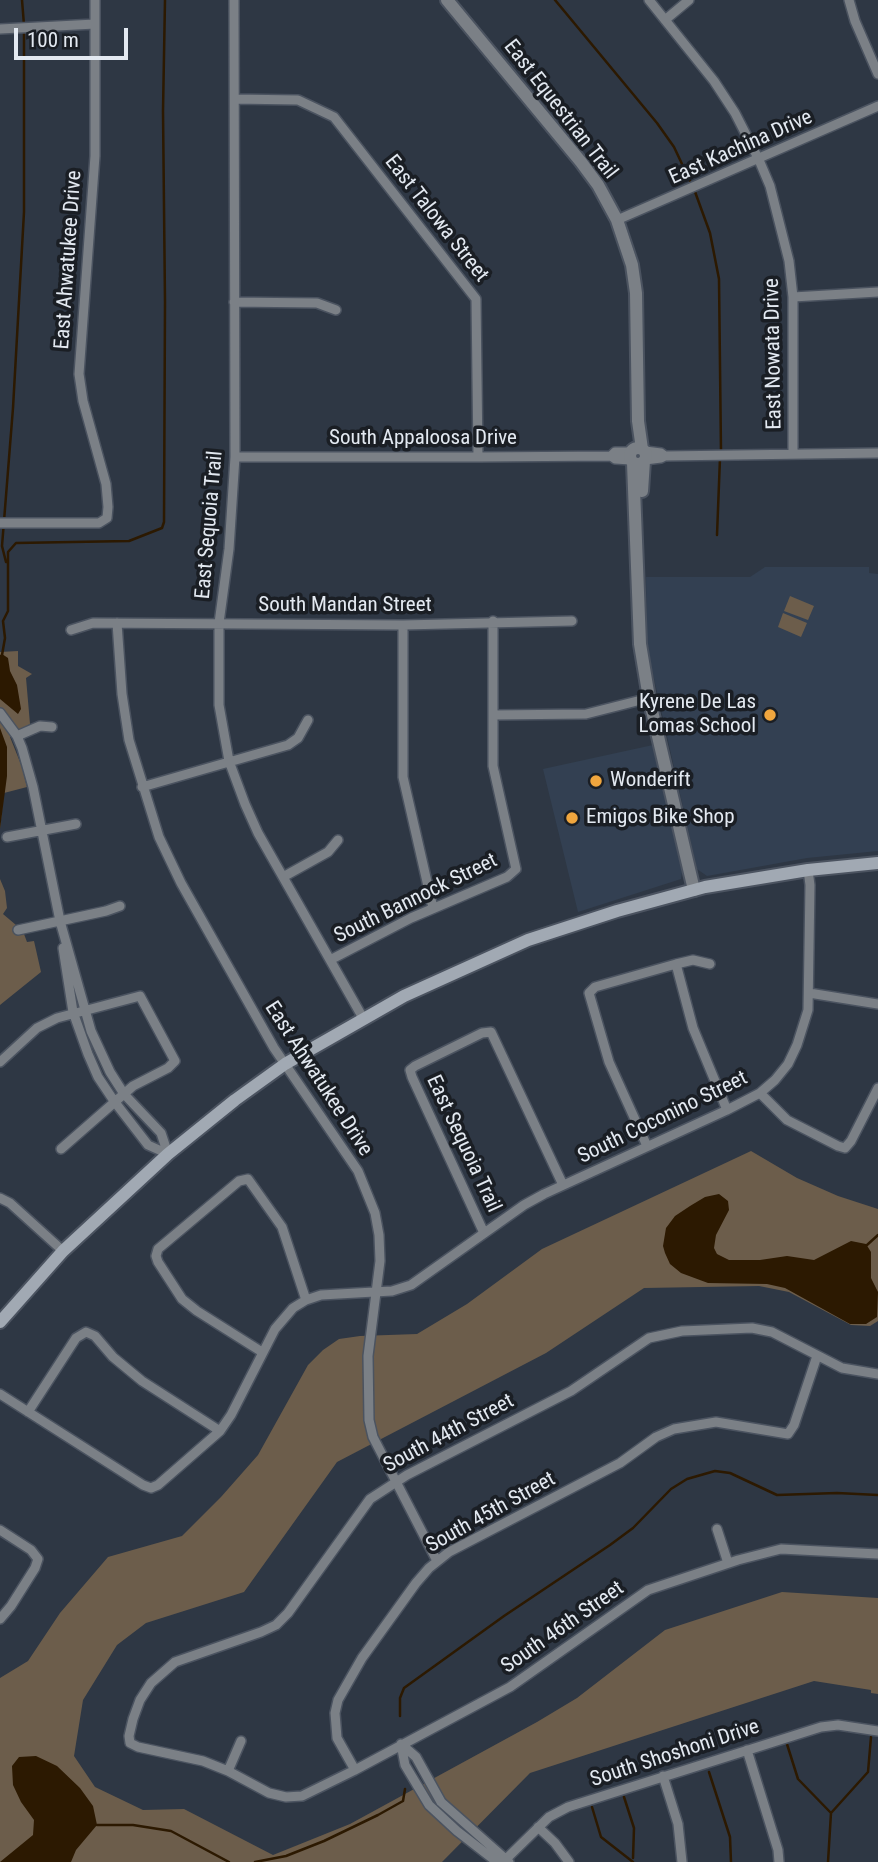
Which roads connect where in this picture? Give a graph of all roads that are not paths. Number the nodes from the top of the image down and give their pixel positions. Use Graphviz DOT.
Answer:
graph roads {
  1 [pos="94,0"];
  2 [pos="234,0"];
  3 [pos="447,0"];
  4 [pos="649,0"];
  5 [pos="689,0"];
  6 [pos="849,0"];
  7 [pos="665,20"];
  8 [pos="95,24"];
  9 [pos="0,29"];
  10 [pos="878,74"];
  11 [pos="235,99"];
  12 [pos="878,106"];
  13 [pos="759,160"];
  14 [pos="617,220"];
  15 [pos="878,292"];
  16 [pos="793,297"];
  17 [pos="234,302"];
  18 [pos="336,310"];
  19 [pos="793,453"];
  20 [pos="878,453"];
  21 [pos="638,456"];
  22 [pos="235,457"];
  23 [pos="478,457"];
  24 [pos="0,523"];
  25 [pos="493,621"];
  26 [pos="572,621"];
  27 [pos="117,623"];
  28 [pos="219,623"];
  29 [pos="403,625"];
  30 [pos="71,629"];
  31 [pos="649,698"];
  32 [pos="0,713"];
  33 [pos="493,715"];
  34 [pos="308,720"];
  35 [pos="52,727"];
  36 [pos="15,733"];
  37 [pos="229,761"];
  38 [pos="142,787"];
  39 [pos="76,824"];
  40 [pos="41,830"];
  41 [pos="7,837"];
  42 [pos="338,840"];
  43 [pos="878,863"];
  44 [pos="808,870"];
  45 [pos="283,877"];
  46 [pos="694,890"];
  47 [pos="120,906"];
  48 [pos="433,908"];
  49 [pos="60,921"];
  50 [pos="18,930"];
  51 [pos="330,960"];
  52 [pos="676,964"];
  53 [pos="710,964"];
  54 [pos="809,993"];
  55 [pos="878,1004"];
  56 [pos="85,1009"];
  57 [pos="73,1012"];
  58 [pos="363,1018"];
  59 [pos="0,1062"];
  60 [pos="285,1064"];
  61 [pos="878,1088"];
  62 [pos="760,1093"];
  63 [pos="119,1097"];
  64 [pos="727,1110"];
  65 [pos="648,1146"];
  66 [pos="61,1149"];
  67 [pos="168,1154"];
  68 [pos="564,1185"];
  69 [pos="0,1198"];
  70 [pos="484,1233"];
  71 [pos="63,1251"];
  72 [pos="377,1292"];
  73 [pos="306,1300"];
  74 [pos="0,1322"];
  75 [pos="262,1352"];
  76 [pos="817,1356"];
  77 [pos="878,1374"];
  78 [pos="0,1394"];
  79 [pos="28,1412"];
  80 [pos="220,1431"];
  81 [pos="396,1481"];
  82 [pos="717,1529"];
  83 [pos="0,1530"];
  84 [pos="878,1554"];
  85 [pos="437,1561"];
  86 [pos="728,1563"];
  87 [pos="0,1619"];
  88 [pos="878,1731"];
  89 [pos="241,1741"];
  90 [pos="401,1744"];
  91 [pos="747,1750"];
  92 [pos="355,1770"];
  93 [pos="228,1771"];
  94 [pos="663,1776"];
  95 [pos="538,1827"];
  96 [pos="504,1861"];
  97 [pos="569,1862"];
  98 [pos="682,1862"];
  99 [pos="779,1862"];
  1 -- 8 [label="street, East Ahwatukee Drive"];
  2 -- 11 [label="street, East Sequoia Trail"];
  3 -- 14 [label="street, East Equestrian Trail"];
  4 -- 7 [label="street, East Nowata Drive"];
  5 -- 7 [label="street"];
  6 -- 10 [label="street"];
  7 -- 13 [label="street, East Nowata Drive"];
  8 -- 9 [label="street"];
  8 -- 24 [label="street, East Ahwatukee Drive"];
  11 -- 17 [label="street, East Sequoia Trail"];
  11 -- 23 [label="street, East Talowa Street"];
  12 -- 13 [label="street, East Kachina Drive"];
  13 -- 14 [label="street, East Kachina Drive"];
  13 -- 16 [label="street, East Nowata Drive"];
  14 -- 21 [label="street, East Equestrian Trail"];
  15 -- 16 [label="street"];
  16 -- 19 [label="street, East Nowata Drive"];
  17 -- 18 [label="street"];
  17 -- 22 [label="street, East Sequoia Trail"];
  19 -- 20 [label="street, South Appaloosa Drive"];
  19 -- 21 [label="street, South Appaloosa Drive"];
  21 -- 23 [label="street, South Appaloosa Drive"];
  21 -- 31 [label="street, East Equestrian Trail"];
  22 -- 23 [label="street, South Appaloosa Drive"];
  22 -- 28 [label="street, East Sequoia Trail"];
  25 -- 26 [label="street, South Mandan Street"];
  25 -- 29 [label="street, South Mandan Street"];
  25 -- 33 [label="street"];
  27 -- 28 [label="street, South Mandan Street"];
  27 -- 30 [label="street, South Mandan Street"];
  27 -- 38 [label="street, East Ahwatukee Drive"];
  28 -- 29 [label="street, South Mandan Street"];
  28 -- 37 [label="street, East Sequoia Trail"];
  29 -- 48 [label="street"];
  31 -- 33 [label="street"];
  31 -- 46 [label="street, East Equestrian Trail"];
  32 -- 36 [label="street"];
  33 -- 48 [label="street, South Bannock Street"];
  34 -- 37 [label="street"];
  35 -- 36 [label="street"];
  36 -- 40 [label="street"];
  37 -- 38 [label="street"];
  37 -- 45 [label="street, East Sequoia Trail"];
  38 -- 60 [label="street, East Ahwatukee Drive"];
  39 -- 40 [label="street"];
  40 -- 41 [label="street"];
  40 -- 49 [label="street"];
  42 -- 45 [label="street"];
  43 -- 44 [label="main road"];
  44 -- 46 [label="main road"];
  44 -- 54 [label="street, South Coconino Street"];
  45 -- 51 [label="street, East Sequoia Trail"];
  46 -- 58 [label="main road"];
  47 -- 49 [label="street"];
  48 -- 51 [label="street, South Bannock Street"];
  49 -- 50 [label="street"];
  49 -- 56 [label="street"];
  49 -- 57 [label="street"];
  51 -- 58 [label="street, East Sequoia Trail"];
  52 -- 53 [label="street"];
  52 -- 64 [label="street"];
  52 -- 65 [label="street"];
  54 -- 55 [label="street"];
  54 -- 62 [label="street, South Coconino Street"];
  56 -- 57 [label="street"];
  56 -- 63 [label="street"];
  56 -- 63 [label="street"];
  57 -- 59 [label="street"];
  57 -- 63 [label="street"];
  58 -- 60 [label="main road"];
  60 -- 67 [label="main road"];
  60 -- 72 [label="street, East Ahwatukee Drive"];
  61 -- 62 [label="street"];
  62 -- 64 [label="street, South Coconino Street"];
  63 -- 66 [label="street"];
  63 -- 67 [label="street"];
  63 -- 67 [label="street"];
  64 -- 65 [label="street, South Coconino Street"];
  65 -- 68 [label="street, South Coconino Street"];
  67 -- 71 [label="main road"];
  68 -- 70 [label="street, South Coconino Street"];
  68 -- 70 [label="street, East Sequoia Trail"];
  69 -- 71 [label="street"];
  70 -- 72 [label="street, South Coconino Street"];
  71 -- 74 [label="main road"];
  72 -- 73 [label="street, South Coconino Street"];
  72 -- 81 [label="street, East Ahwatukee Drive"];
  73 -- 75 [label="street"];
  73 -- 75 [label="street"];
  75 -- 80 [label="street"];
  76 -- 77 [label="street, South 44th Street"];
  76 -- 81 [label="street, South 44th Street"];
  76 -- 85 [label="street, South 45th Street"];
  78 -- 79 [label="street"];
  79 -- 80 [label="street"];
  79 -- 80 [label="street"];
  81 -- 85 [label="street, East Ahwatukee Drive"];
  81 -- 93 [label="street, South 44th Street"];
  82 -- 86 [label="street"];
  83 -- 87 [label="street"];
  84 -- 86 [label="street, South 46th Street"];
  85 -- 92 [label="street, South 45th Street"];
  86 -- 90 [label="street, South 46th Street"];
  88 -- 91 [label="street, South Shoshoni Drive"];
  89 -- 93 [label="street"];
  90 -- 92 [label="street, South 46th Street"];
  90 -- 96 [label="street"];
  91 -- 94 [label="street, South Shoshoni Drive"];
  91 -- 99 [label="street"];
  92 -- 93 [label="street, South 46th Street"];
  94 -- 95 [label="street, South Shoshoni Drive"];
  94 -- 98 [label="street"];
  95 -- 96 [label="street, South Shoshoni Drive"];
  95 -- 97 [label="street"];
}
